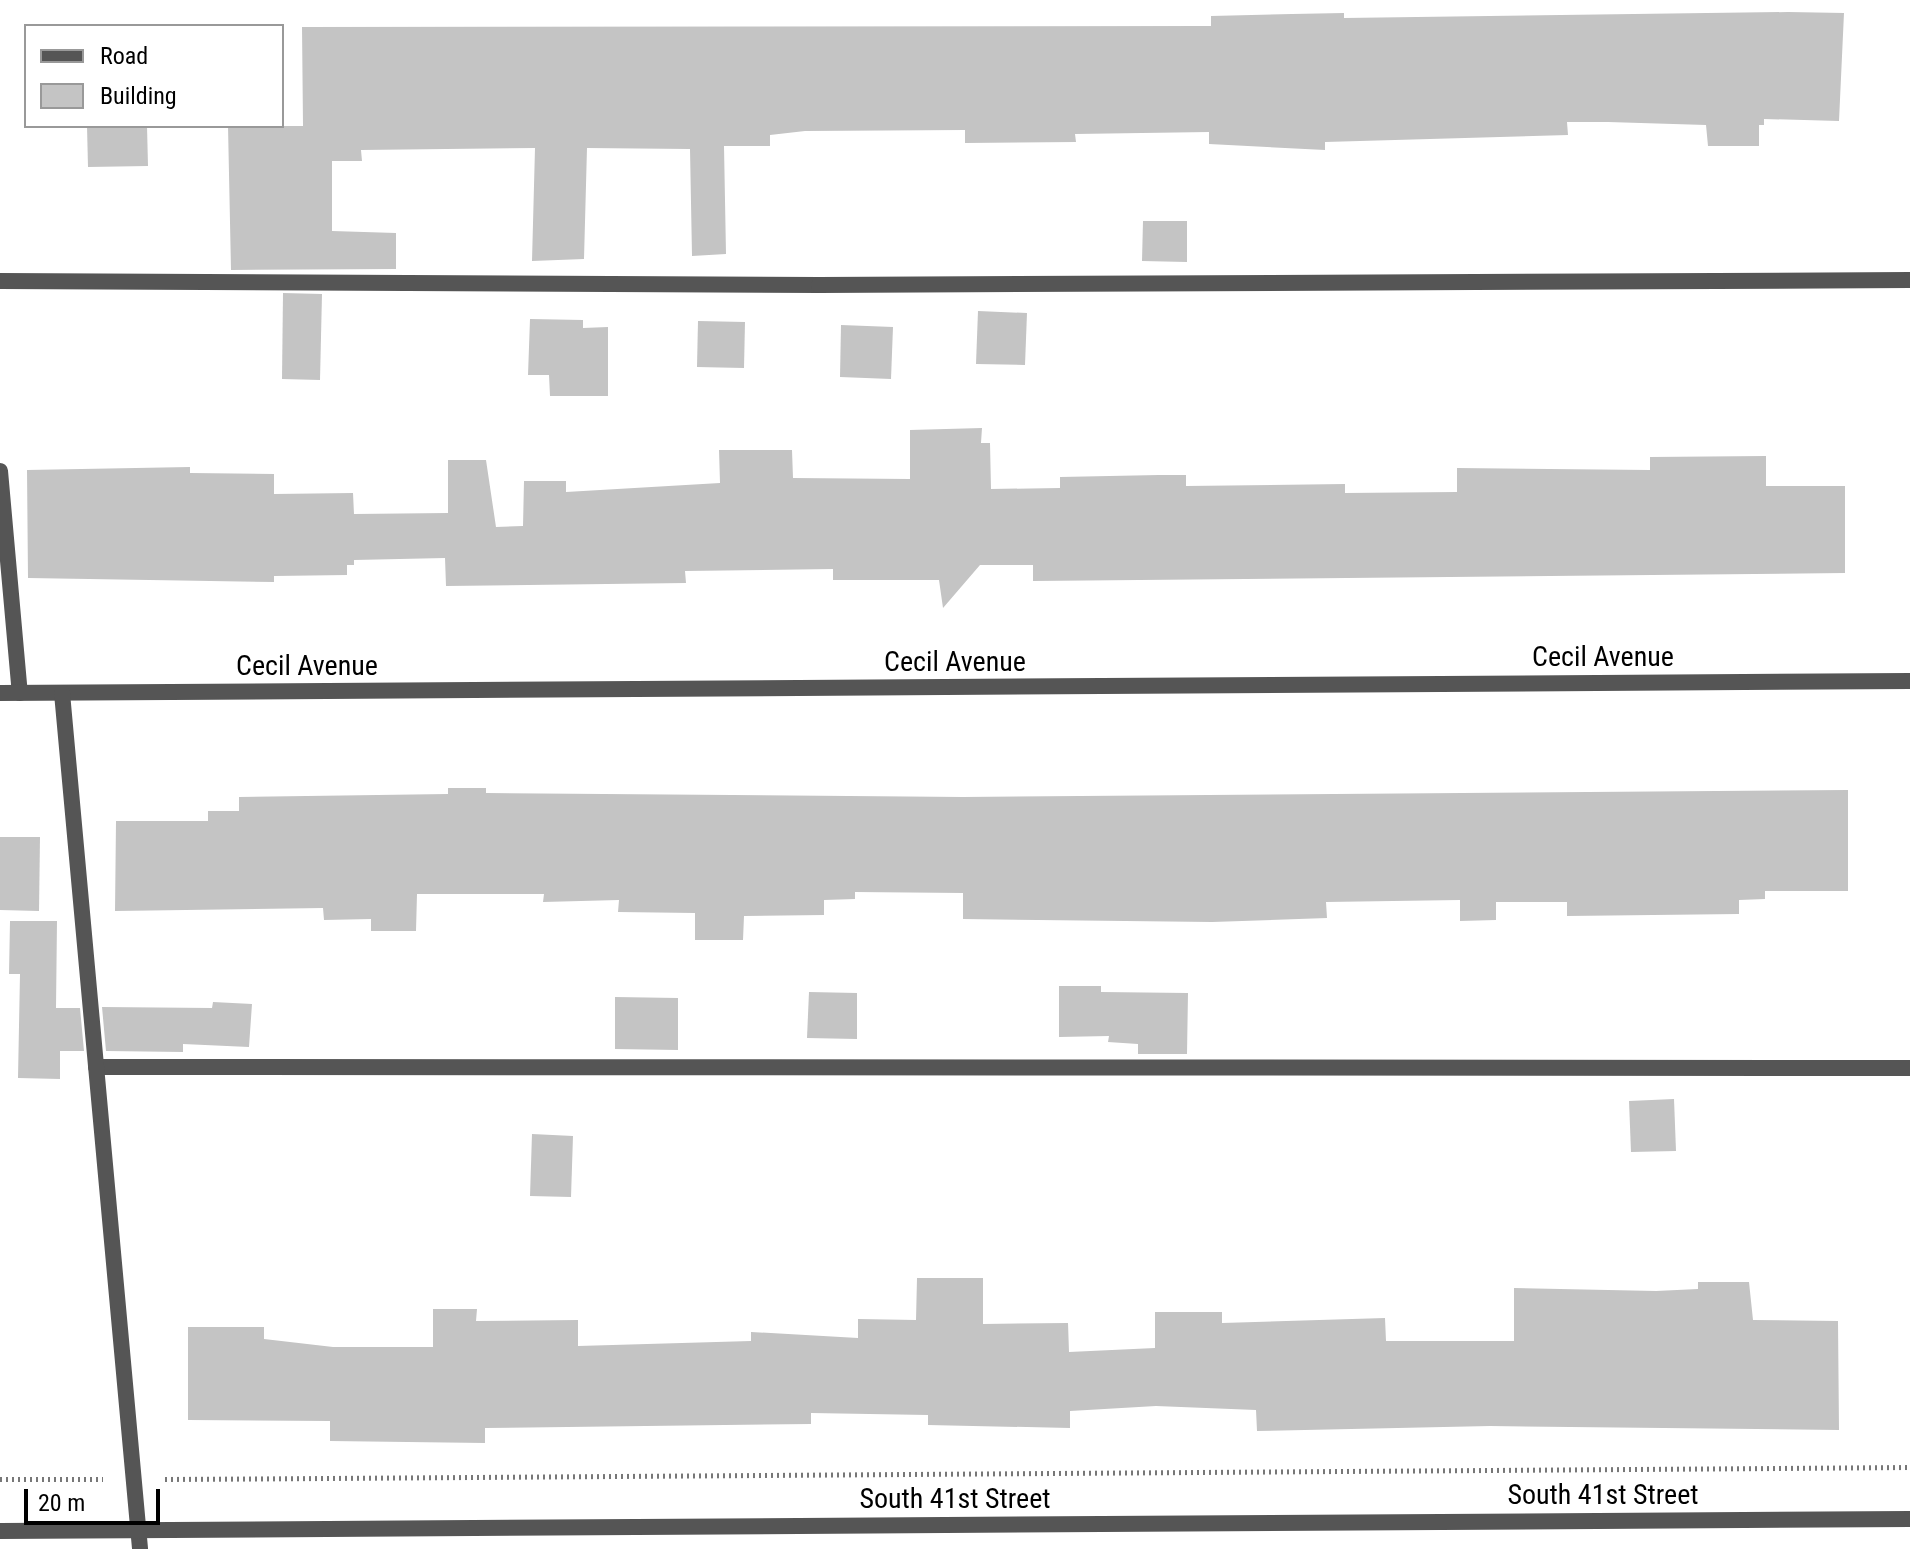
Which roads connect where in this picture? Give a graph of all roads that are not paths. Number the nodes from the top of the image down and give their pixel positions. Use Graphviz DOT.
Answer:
graph roads {
  1 [pos="1910,280"];
  2 [pos="0,281"];
  3 [pos="0,471"];
  4 [pos="1910,681"];
  5 [pos="0,693"];
  6 [pos="20,693"];
  7 [pos="62,693"];
  8 [pos="96,1067"];
  9 [pos="1910,1068"];
  10 [pos="1910,1519"];
  11 [pos="138,1530"];
  12 [pos="0,1531"];
  13 [pos="140,1549"];
  1 -- 2 [label="street"];
  3 -- 6 [label="street"];
  4 -- 7 [label="street, Cecil Avenue"];
  5 -- 6 [label="street, Cecil Avenue"];
  6 -- 7 [label="street, Cecil Avenue"];
  7 -- 8 [label="street"];
  8 -- 9 [label="street"];
  8 -- 11 [label="street"];
  10 -- 11 [label="street, South 41st Street"];
  11 -- 12 [label="street, South 41st Street"];
  11 -- 13 [label="street"];
}
